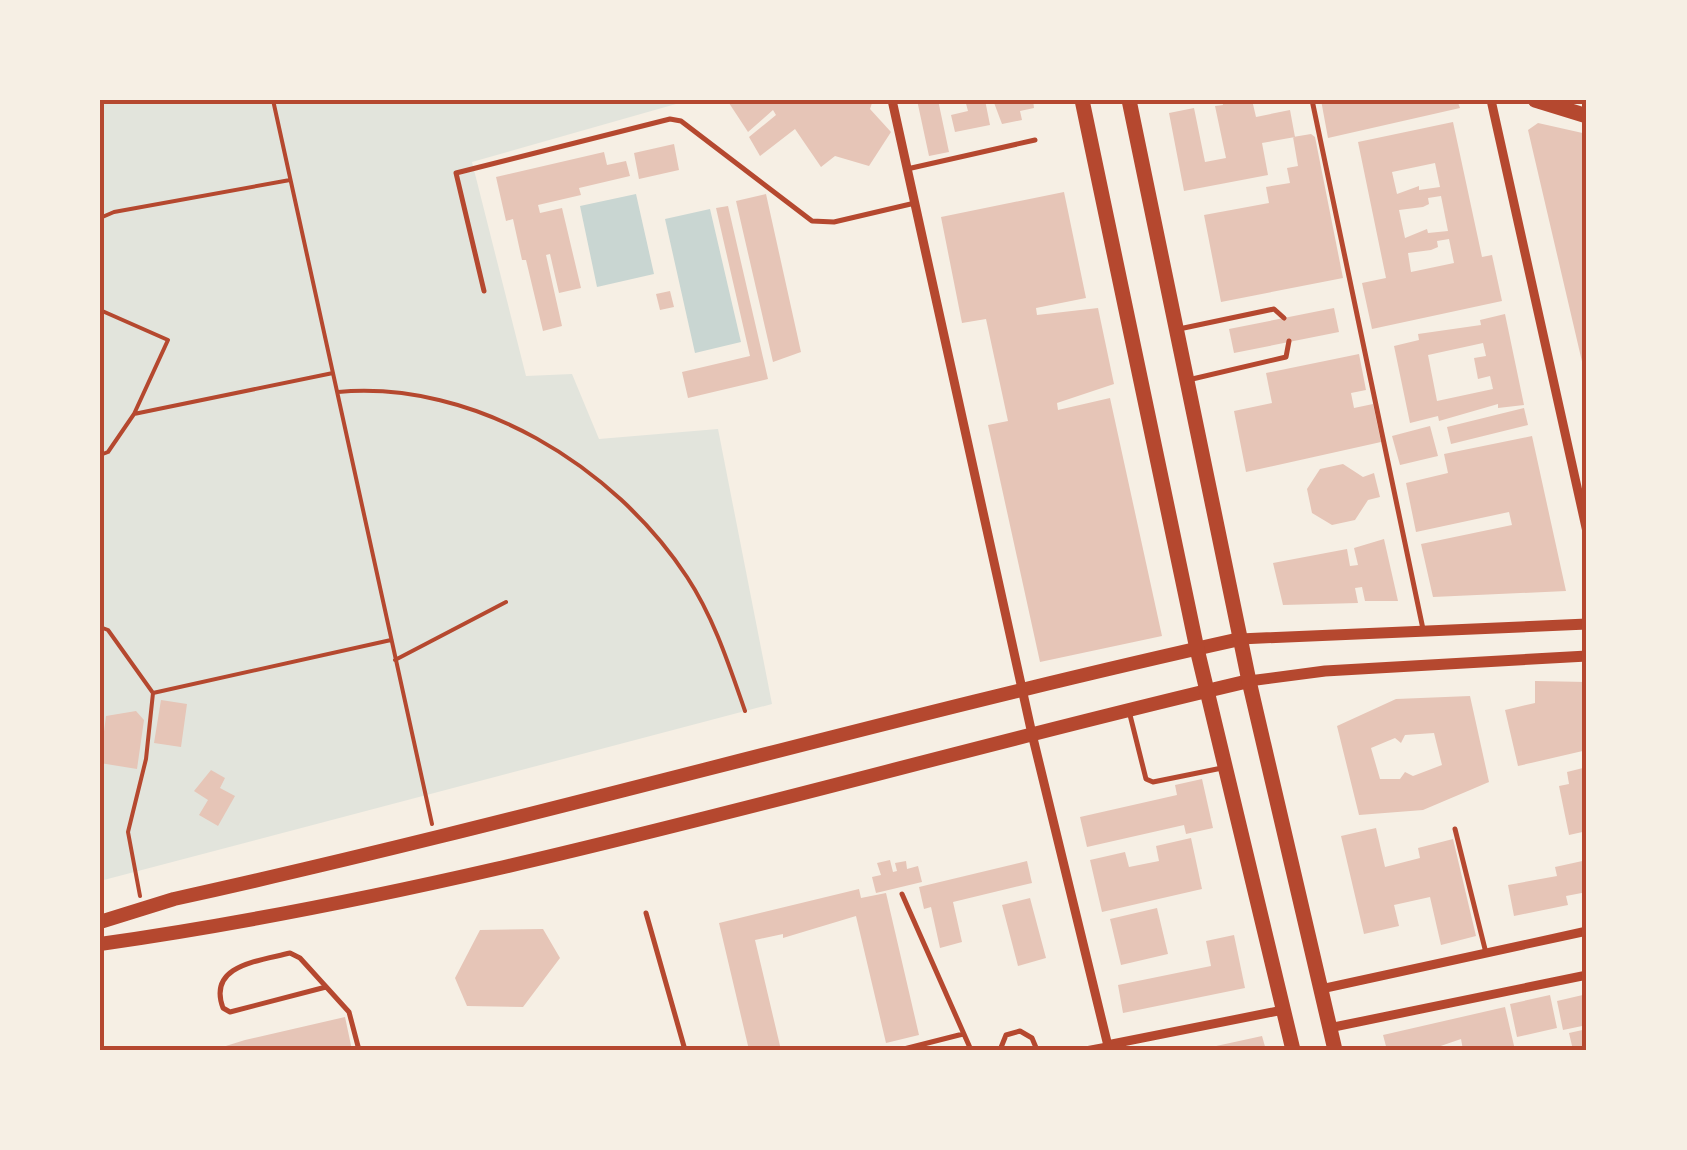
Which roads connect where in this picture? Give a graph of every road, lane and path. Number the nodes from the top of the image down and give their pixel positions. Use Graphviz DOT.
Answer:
graph roads {
  1 [pos="273,100"];
  2 [pos="892,100"];
  3 [pos="1082,100"];
  4 [pos="1128,100"];
  5 [pos="1312,100"];
  6 [pos="1491,100"];
  7 [pos="1535,100"];
  8 [pos="1587,116"];
  9 [pos="1035,140"];
  10 [pos="907,169"];
  11 [pos="290,180"];
  12 [pos="915,203"];
  13 [pos="100,218"];
  14 [pos="484,291"];
  15 [pos="100,310"];
  16 [pos="1284,318"];
  17 [pos="1176,330"];
  18 [pos="1289,342"];
  19 [pos="333,373"];
  20 [pos="1188,380"];
  21 [pos="336,392"];
  22 [pos="134,414"];
  23 [pos="100,455"];
  24 [pos="1587,532"];
  25 [pos="506,602"];
  26 [pos="1587,624"];
  27 [pos="100,627"];
  28 [pos="1423,632"];
  29 [pos="1240,639"];
  30 [pos="391,640"];
  31 [pos="1198,648"];
  32 [pos="1587,656"];
  33 [pos="396,660"];
  34 [pos="1249,681"];
  35 [pos="1022,687"];
  36 [pos="1207,691"];
  37 [pos="153,693"];
  38 [pos="1128,710"];
  39 [pos="745,711"];
  40 [pos="1032,734"];
  41 [pos="1226,767"];
  42 [pos="1456,829"];
  43 [pos="436,838"];
  44 [pos="902,894"];
  45 [pos="142,910"];
  46 [pos="646,913"];
  47 [pos="100,922"];
  48 [pos="1587,932"];
  49 [pos="100,944"];
  50 [pos="1486,953"];
  51 [pos="1587,975"];
  52 [pos="326,988"];
  53 [pos="1320,989"];
  54 [pos="1283,1010"];
  55 [pos="1329,1028"];
  56 [pos="963,1034"];
  57 [pos="1108,1048"];
  58 [pos="359,1050"];
  59 [pos="685,1050"];
  60 [pos="900,1050"];
  61 [pos="971,1050"];
  62 [pos="1000,1050"];
  63 [pos="1037,1050"];
  64 [pos="1080,1050"];
  65 [pos="1293,1050"];
  66 [pos="1334,1050"];
  1 -- 11 [label="path"];
  2 -- 10 [label="street"];
  3 -- 31 [label="main road"];
  4 -- 17 [label="main road"];
  5 -- 28 [label="lane"];
  6 -- 24 [label="street"];
  7 -- 8 [label="main road"];
  9 -- 10 [label="lane"];
  10 -- 12 [label="street"];
  11 -- 13 [label="path"];
  11 -- 19 [label="path"];
  12 -- 14 [label="lane"];
  12 -- 35 [label="street"];
  15 -- 22 [label="path"];
  16 -- 17 [label="lane"];
  17 -- 20 [label="main road"];
  18 -- 20 [label="lane"];
  19 -- 21 [label="path"];
  19 -- 22 [label="path"];
  20 -- 29 [label="main road"];
  21 -- 30 [label="path"];
  21 -- 39 [label="path"];
  22 -- 23 [label="path"];
  25 -- 33 [label="path"];
  26 -- 28 [label="street"];
  27 -- 37 [label="path"];
  28 -- 29 [label="street"];
  29 -- 31 [label="main road"];
  29 -- 34 [label="main road"];
  30 -- 33 [label="path"];
  30 -- 37 [label="path"];
  31 -- 35 [label="main road"];
  31 -- 36 [label="main road"];
  32 -- 34 [label="street"];
  33 -- 43 [label="path"];
  34 -- 36 [label="main road"];
  34 -- 53 [label="main road"];
  35 -- 40 [label="street"];
  35 -- 43 [label="main road"];
  36 -- 38 [label="main road"];
  36 -- 41 [label="main road"];
  37 -- 45 [label="path"];
  38 -- 40 [label="main road"];
  38 -- 41 [label="lane"];
  40 -- 49 [label="main road"];
  40 -- 57 [label="street"];
  41 -- 54 [label="main road"];
  42 -- 50 [label="lane"];
  43 -- 45 [label="main road"];
  44 -- 56 [label="lane"];
  45 -- 47 [label="main road"];
  46 -- 59 [label="lane"];
  48 -- 50 [label="street"];
  50 -- 53 [label="street"];
  51 -- 55 [label="street"];
  52 -- 52 [label="lane"];
  52 -- 58 [label="lane"];
  53 -- 55 [label="main road"];
  54 -- 57 [label="street"];
  54 -- 65 [label="main road"];
  55 -- 66 [label="main road"];
  56 -- 60 [label="lane"];
  56 -- 61 [label="lane"];
  57 -- 64 [label="lane"];
  62 -- 63 [label="lane"];
}
